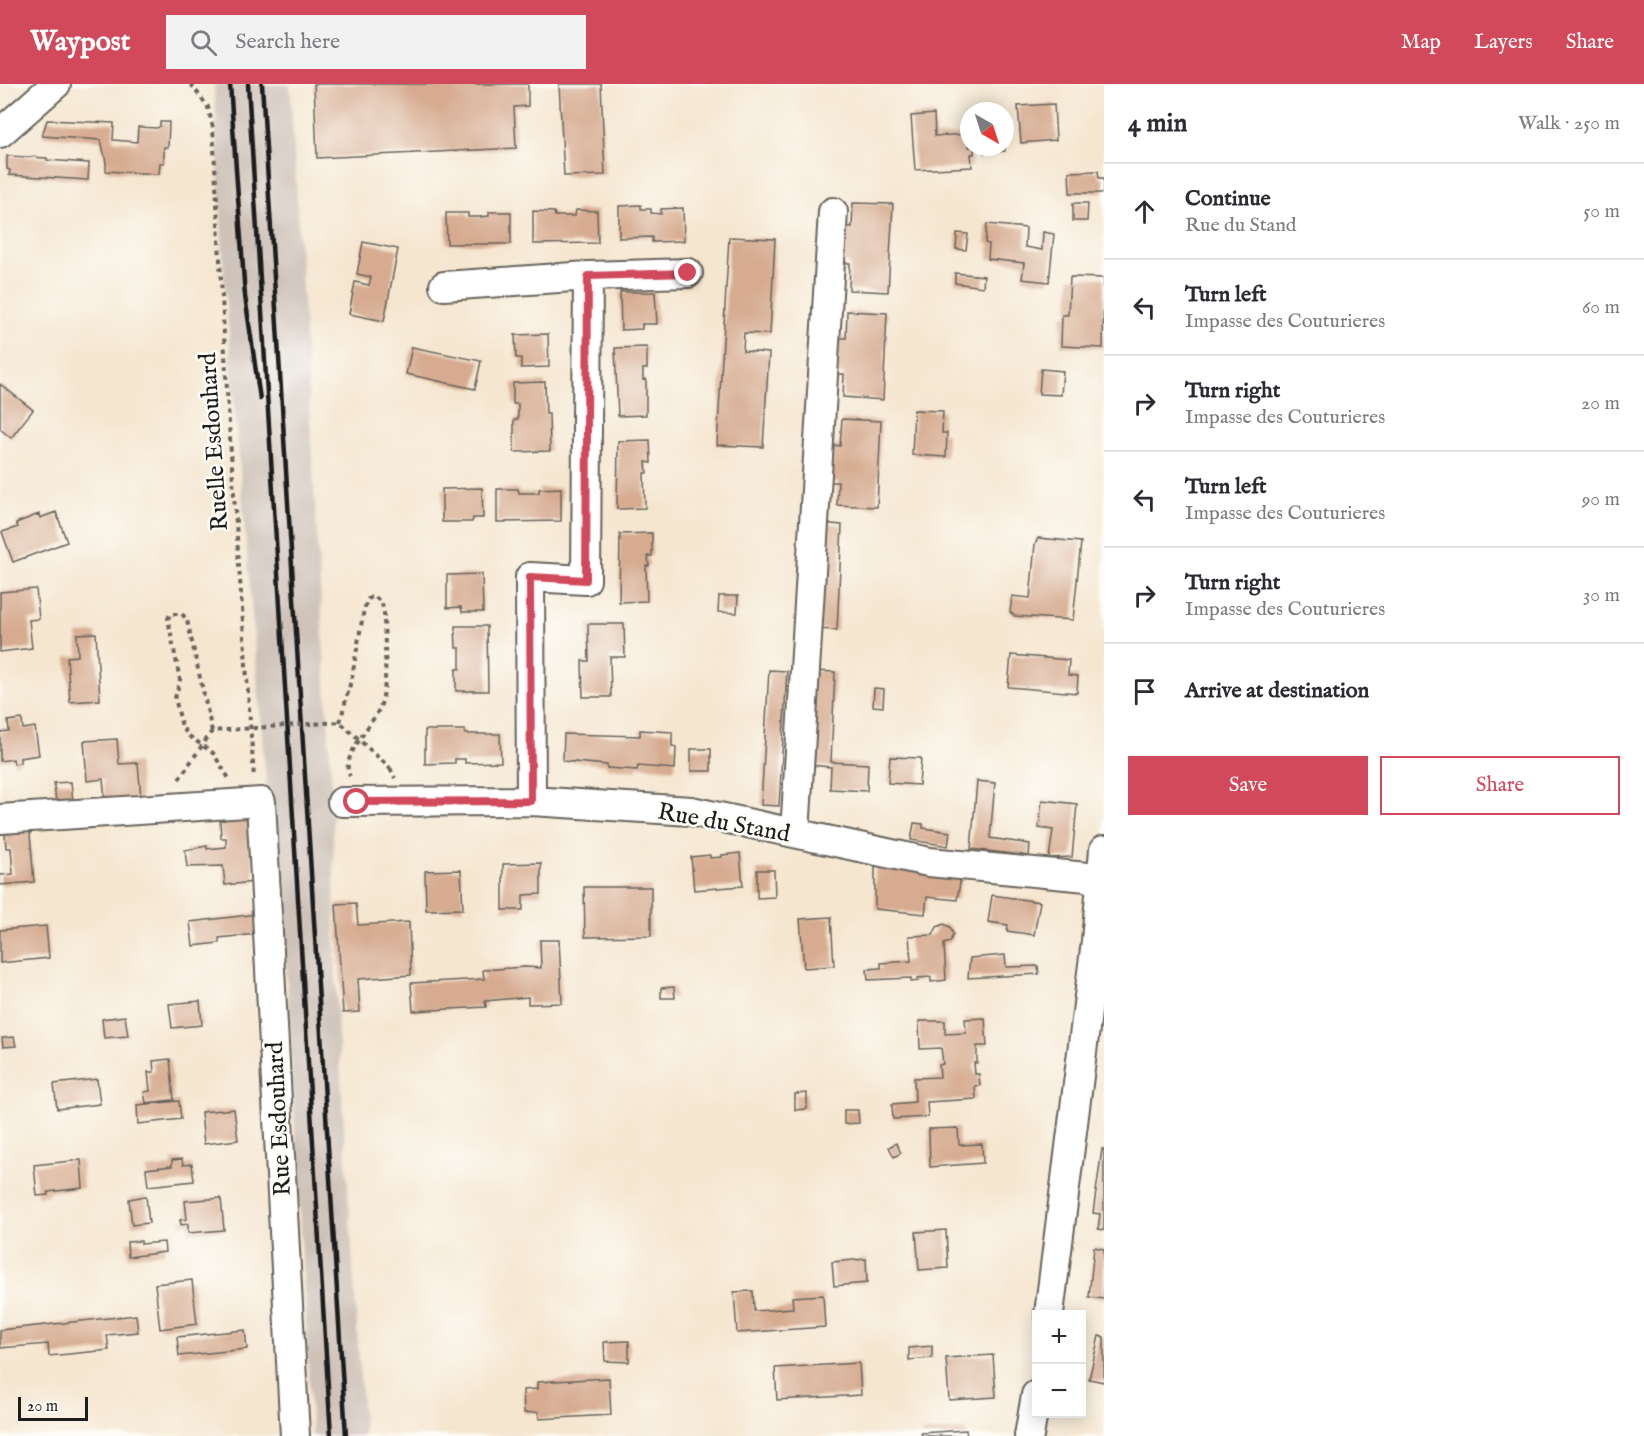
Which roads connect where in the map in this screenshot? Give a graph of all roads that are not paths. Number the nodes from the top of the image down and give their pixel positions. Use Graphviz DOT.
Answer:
graph roads {
  1 [pos="56,84"];
  2 [pos="0,133"];
  3 [pos="833,212"];
  4 [pos="688,273"];
  5 [pos="588,276"];
  6 [pos="444,286"];
  7 [pos="531,801"];
  8 [pos="350,802"];
  9 [pos="0,819"];
  10 [pos="795,834"];
  11 [pos="1104,850"];
  12 [pos="1102,886"];
  13 [pos="1050,1310"];
  14 [pos="1032,1418"];
  15 [pos="295,1436"];
  16 [pos="1029,1436"];
  1 -- 2 [label="street"];
  3 -- 10 [label="street"];
  4 -- 5 [label="street"];
  5 -- 6 [label="street"];
  5 -- 7 [label="street"];
  7 -- 8 [label="street, Rue du Stand"];
  7 -- 10 [label="street, Rue du Stand"];
  9 -- 15 [label="street, Rue Esdouhard"];
  10 -- 12 [label="street, Rue du Stand"];
  11 -- 12 [label="street"];
  12 -- 13 [label="street"];
  14 -- 16 [label="street"];
}
